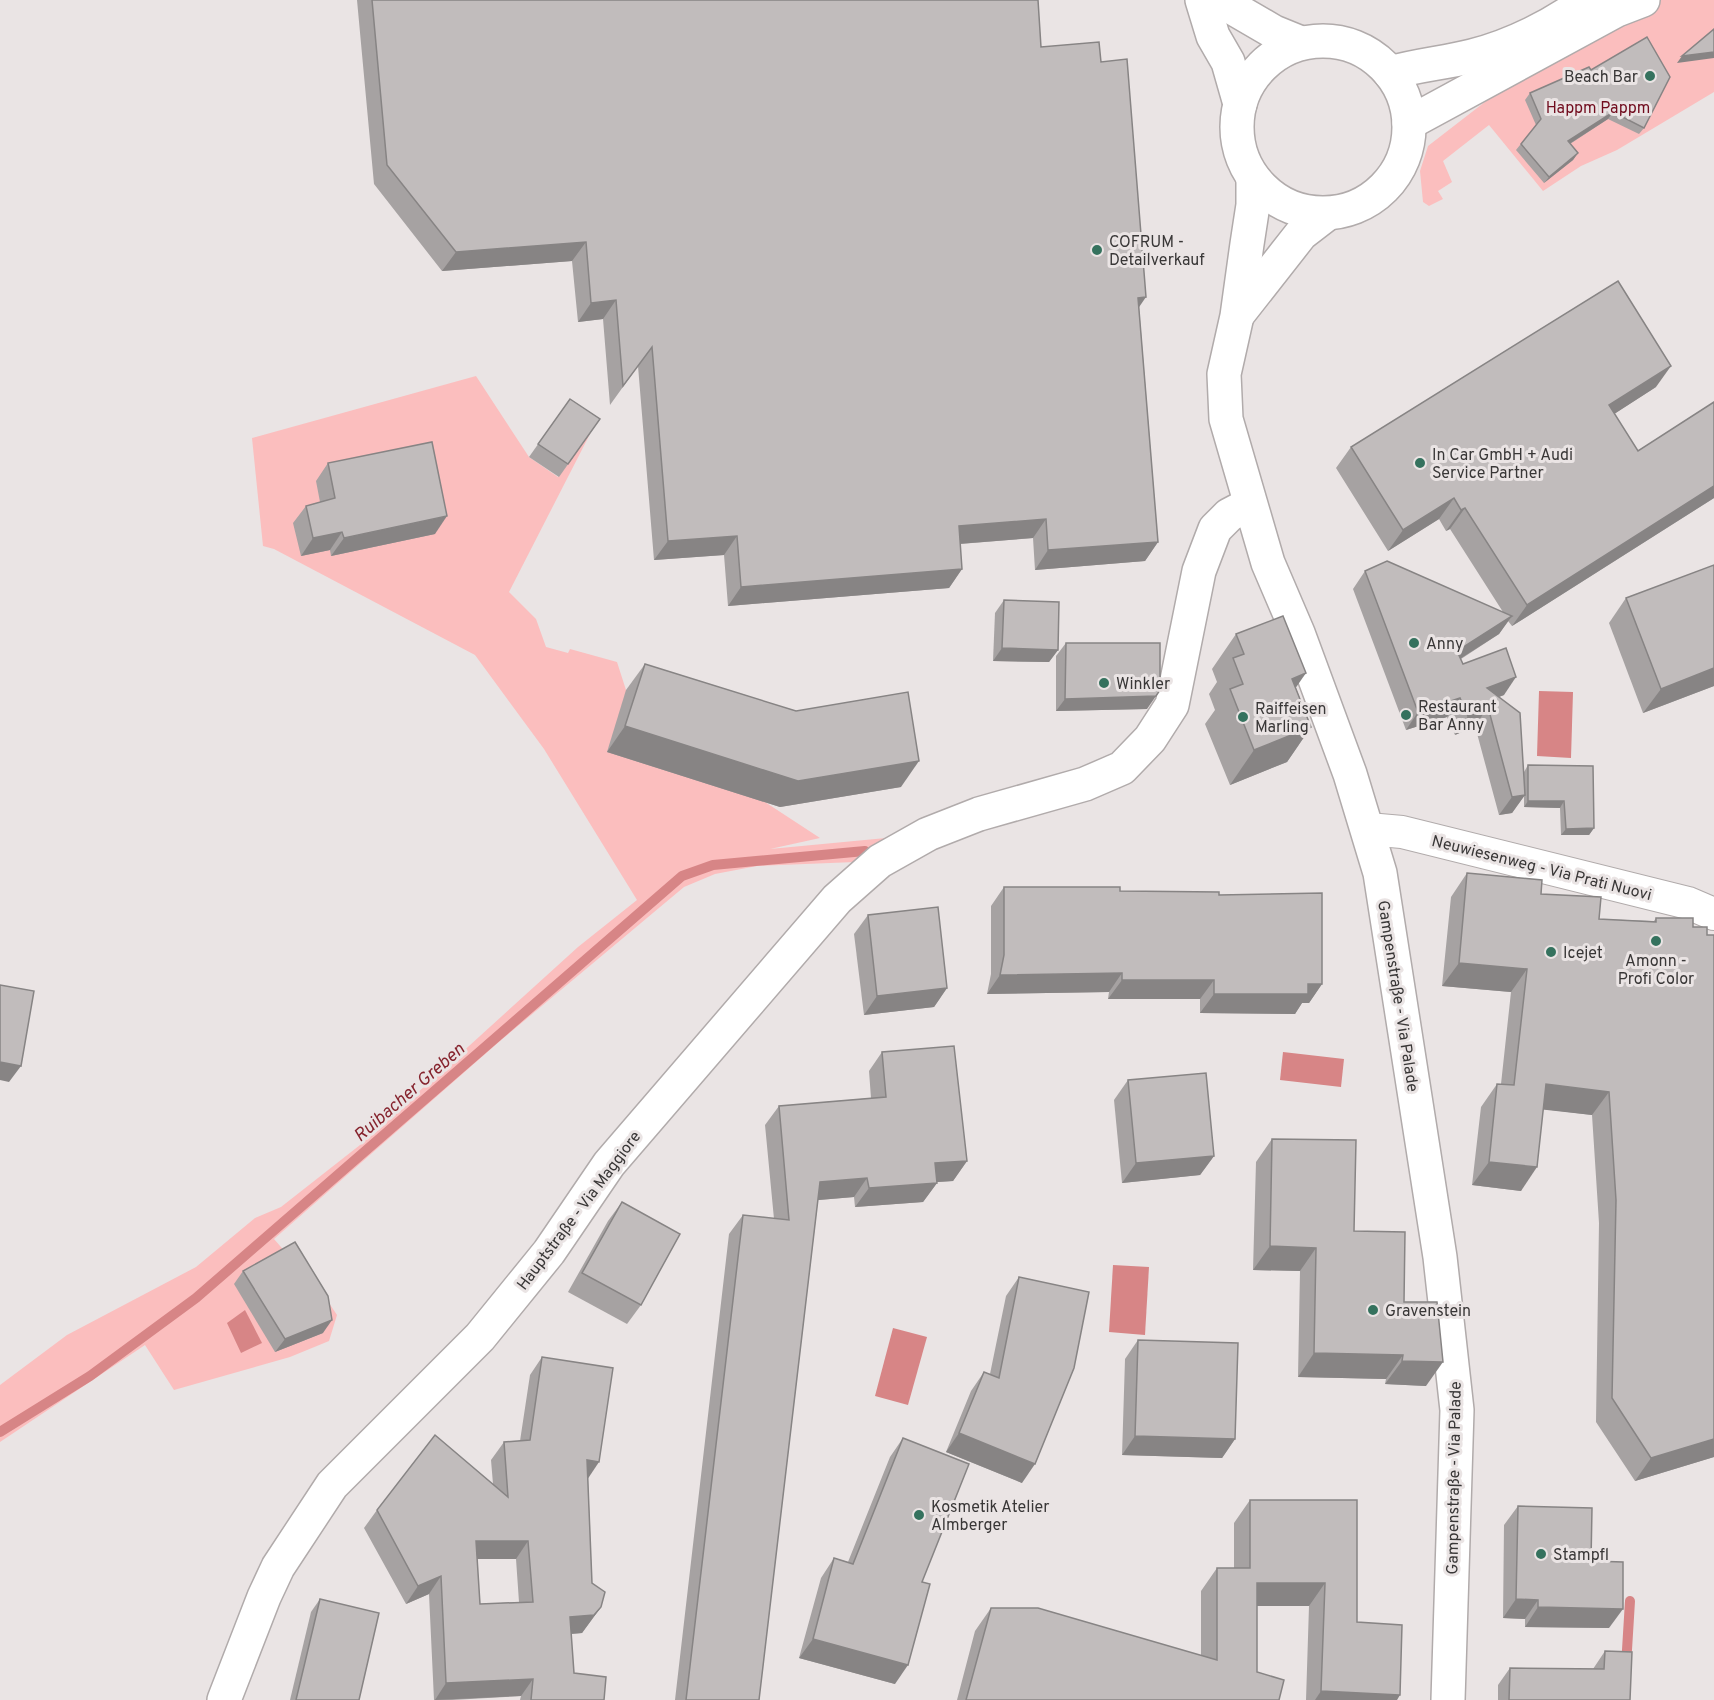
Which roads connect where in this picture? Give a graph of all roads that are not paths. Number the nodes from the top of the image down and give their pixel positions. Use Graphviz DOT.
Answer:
graph roads {
  1 [pos="1202,0"];
  2 [pos="1219,0"];
  3 [pos="1587,0"];
  4 [pos="1643,0"];
  5 [pos="1301,43"];
  6 [pos="1390,73"];
  7 [pos="1239,104"];
  8 [pos="1409,123"];
  9 [pos="1253,178"];
  10 [pos="1327,214"];
  11 [pos="1237,316"];
  12 [pos="1250,504"];
  13 [pos="1368,829"];
  14 [pos="1714,914"];
  15 [pos="224,1700"];
  16 [pos="1448,1700"];
  1 -- 7 [label="main road"];
  2 -- 5 [label="main road"];
  3 -- 6 [label="main road"];
  4 -- 8 [label="main road"];
  5 -- 6 [label="main road"];
  5 -- 7 [label="main road"];
  6 -- 8 [label="main road"];
  7 -- 9 [label="main road"];
  8 -- 10 [label="main road"];
  9 -- 10 [label="main road"];
  9 -- 11 [label="main road, Gampenstraße - Via Palade"];
  10 -- 11 [label="main road, Gampenstraße - Via Palade"];
  11 -- 12 [label="main road, Gampenstraße - Via Palade"];
  12 -- 13 [label="main road, Gampenstraße - Via Palade"];
  12 -- 15 [label="main road, Hauptstraße - Via Maggiore"];
  13 -- 14 [label="street, Neuwiesenweg - Via Prati Nuovi"];
  13 -- 16 [label="main road, Gampenstraße - Via Palade"];
}
